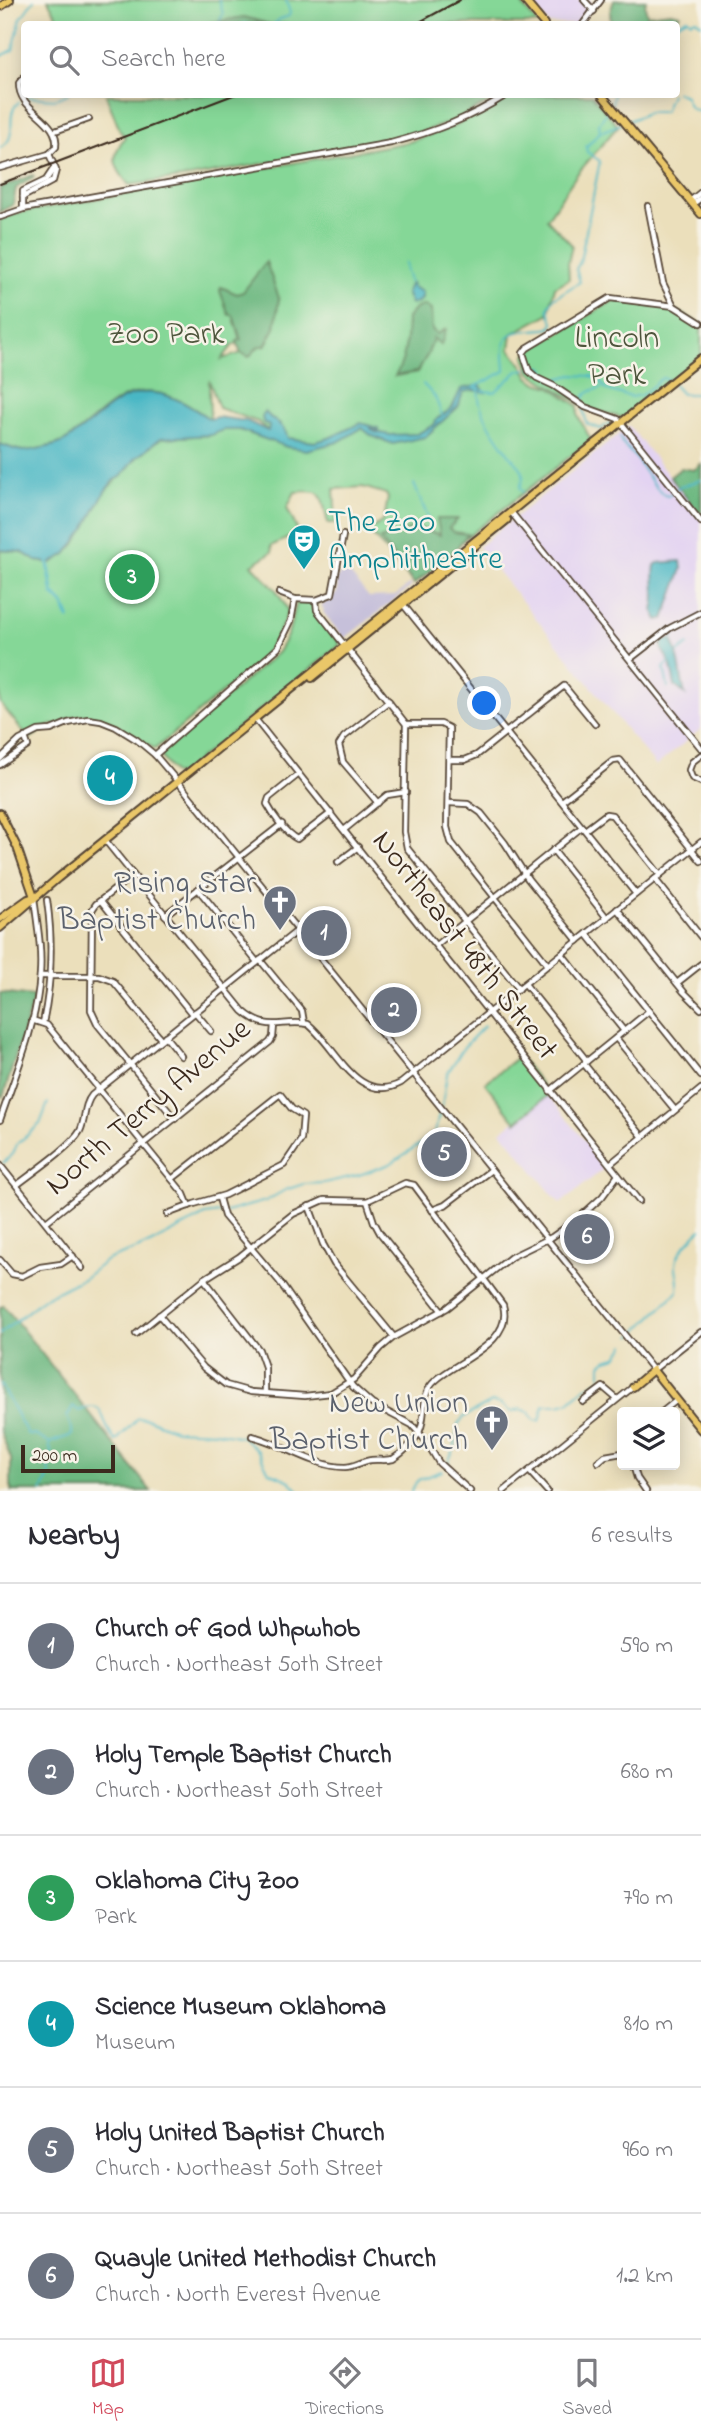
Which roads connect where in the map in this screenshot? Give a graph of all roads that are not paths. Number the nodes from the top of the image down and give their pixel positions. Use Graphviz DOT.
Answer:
graph roads {
  1 [pos="10,0"];
  2 [pos="524,0"];
  3 [pos="584,0"];
  4 [pos="601,0"];
  5 [pos="0,7"];
  6 [pos="594,11"];
  7 [pos="542,21"];
  8 [pos="586,21"];
  9 [pos="23,98"];
  10 [pos="502,98"];
  11 [pos="604,98"];
  12 [pos="89,119"];
  13 [pos="55,131"];
  14 [pos="49,154"];
  15 [pos="0,168"];
  16 [pos="701,191"];
  17 [pos="701,198"];
  18 [pos="692,202"];
  19 [pos="648,206"];
  20 [pos="23,209"];
  21 [pos="701,214"];
  22 [pos="0,216"];
  23 [pos="674,306"];
  24 [pos="701,323"];
  25 [pos="701,358"];
  26 [pos="701,364"];
  27 [pos="623,424"];
  28 [pos="512,513"];
  29 [pos="701,522"];
  30 [pos="343,535"];
  31 [pos="279,593"];
  32 [pos="295,599"];
  33 [pos="316,600"];
  34 [pos="402,603"];
  35 [pos="701,612"];
  36 [pos="346,648"];
  37 [pos="630,659"];
  38 [pos="389,701"];
  39 [pos="256,720"];
  40 [pos="406,724"];
  41 [pos="594,724"];
  42 [pos="506,732"];
  43 [pos="25,737"];
  44 [pos="701,748"];
  45 [pos="155,755"];
  46 [pos="701,755"];
  47 [pos="0,759"];
  48 [pos="450,760"];
  49 [pos="0,765"];
  50 [pos="299,774"];
  51 [pos="178,782"];
  52 [pos="701,782"];
  53 [pos="406,792"];
  54 [pos="562,801"];
  55 [pos="377,803"];
  56 [pos="449,803"];
  57 [pos="0,813"];
  58 [pos="331,813"];
  59 [pos="282,824"];
  60 [pos="584,829"];
  61 [pos="344,830"];
  62 [pos="105,840"];
  63 [pos="701,842"];
  64 [pos="358,847"];
  65 [pos="692,849"];
  66 [pos="553,850"];
  67 [pos="239,857"];
  68 [pos="338,862"];
  69 [pos="701,862"];
  70 [pos="524,874"];
  71 [pos="133,875"];
  72 [pos="660,875"];
  73 [pos="655,879"];
  74 [pos="198,889"];
  75 [pos="636,894"];
  76 [pos="34,897"];
  77 [pos="494,898"];
  78 [pos="47,900"];
  79 [pos="101,901"];
  80 [pos="617,909"];
  81 [pos="165,915"];
  82 [pos="607,918"];
  83 [pos="0,919"];
  84 [pos="51,922"];
  85 [pos="465,922"];
  86 [pos="38,924"];
  87 [pos="0,928"];
  88 [pos="298,930"];
  89 [pos="587,934"];
  90 [pos="701,937"];
  91 [pos="578,941"];
  92 [pos="436,945"];
  93 [pos="562,954"];
  94 [pos="259,961"];
  95 [pos="701,964"];
  96 [pos="548,965"];
  97 [pos="40,976"];
  98 [pos="51,976"];
  99 [pos="91,976"];
  100 [pos="677,983"];
  101 [pos="525,984"];
  102 [pos="224,988"];
  103 [pos="519,989"];
  104 [pos="701,1009"];
  105 [pos="649,1011"];
  106 [pos="194,1013"];
  107 [pos="489,1013"];
  108 [pos="33,1020"];
  109 [pos="43,1023"];
  110 [pos="304,1023"];
  111 [pos="274,1025"];
  112 [pos="211,1031"];
  113 [pos="624,1031"];
  114 [pos="163,1038"];
  115 [pos="616,1038"];
  116 [pos="181,1056"];
  117 [pos="586,1062"];
  118 [pos="130,1064"];
  119 [pos="414,1074"];
  120 [pos="701,1076"];
  121 [pos="99,1089"];
  122 [pos="701,1089"];
  123 [pos="550,1091"];
  124 [pos="675,1110"];
  125 [pos="174,1119"];
  126 [pos="0,1120"];
  127 [pos="643,1136"];
  128 [pos="143,1144"];
  129 [pos="609,1164"];
  130 [pos="0,1165"];
  131 [pos="491,1170"];
  132 [pos="618,1175"];
  133 [pos="172,1179"];
  134 [pos="17,1185"];
  135 [pos="219,1198"];
  136 [pos="367,1201"];
  137 [pos="639,1201"];
  138 [pos="189,1206"];
  139 [pos="309,1206"];
  140 [pos="432,1210"];
  141 [pos="167,1214"];
  142 [pos="46,1222"];
  143 [pos="547,1239"];
  144 [pos="251,1248"];
  145 [pos="73,1256"];
  146 [pos="0,1260"];
  147 [pos="82,1268"];
  148 [pos="204,1279"];
  149 [pos="484,1279"];
  150 [pos="442,1311"];
  151 [pos="159,1315"];
  152 [pos="701,1332"];
  153 [pos="136,1334"];
  154 [pos="394,1337"];
  155 [pos="653,1370"];
  156 [pos="349,1383"];
  157 [pos="633,1387"];
  158 [pos="265,1393"];
  159 [pos="617,1399"];
  160 [pos="677,1400"];
  161 [pos="583,1402"];
  162 [pos="668,1407"];
  163 [pos="701,1430"];
  164 [pos="419,1432"];
  165 [pos="251,1436"];
  166 [pos="617,1454"];
  167 [pos="598,1462"];
  168 [pos="635,1470"];
  169 [pos="528,1471"];
  170 [pos="470,1491"];
  171 [pos="504,1491"];
  172 [pos="547,1491"];
  173 [pos="646,1491"];
  1 -- 5 [label="main road"];
  2 -- 7 [label="main road"];
  3 -- 6 [label="street"];
  4 -- 6 [label="street"];
  6 -- 8 [label="street"];
  9 -- 13 [label="street"];
  10 -- 20 [label="street"];
  11 -- 18 [label="main road"];
  12 -- 13 [label="street"];
  13 -- 14 [label="street"];
  14 -- 15 [label="street"];
  14 -- 20 [label="street"];
  16 -- 18 [label="street"];
  17 -- 18 [label="street"];
  18 -- 21 [label="main road"];
  19 -- 23 [label="street"];
  20 -- 22 [label="street"];
  23 -- 24 [label="street"];
  23 -- 27 [label="street"];
  25 -- 27 [label="main road"];
  26 -- 27 [label="main road"];
  27 -- 28 [label="main road"];
  27 -- 29 [label="street"];
  28 -- 34 [label="main road"];
  28 -- 37 [label="street"];
  30 -- 33 [label="street"];
  31 -- 32 [label="street"];
  32 -- 33 [label="street"];
  32 -- 45 [label="street"];
  33 -- 36 [label="street"];
  34 -- 36 [label="main road"];
  34 -- 42 [label="street"];
  35 -- 37 [label="street"];
  36 -- 38 [label="street"];
  36 -- 39 [label="main road"];
  37 -- 44 [label="street"];
  38 -- 40 [label="street"];
  38 -- 55 [label="street"];
  39 -- 50 [label="street, Northeast 48th Street"];
  39 -- 51 [label="main road"];
  40 -- 48 [label="street"];
  40 -- 53 [label="street"];
  41 -- 42 [label="street"];
  42 -- 48 [label="street"];
  42 -- 54 [label="street"];
  43 -- 45 [label="street"];
  43 -- 47 [label="street"];
  43 -- 49 [label="street"];
  45 -- 51 [label="street"];
  46 -- 52 [label="street"];
  48 -- 56 [label="street"];
  50 -- 58 [label="street, Northeast 48th Street"];
  50 -- 59 [label="street"];
  51 -- 62 [label="main road"];
  51 -- 67 [label="street"];
  53 -- 55 [label="street"];
  53 -- 85 [label="street"];
  54 -- 60 [label="street"];
  54 -- 65 [label="street"];
  55 -- 61 [label="street"];
  56 -- 70 [label="street"];
  56 -- 77 [label="street"];
  57 -- 76 [label="main road"];
  58 -- 59 [label="street"];
  58 -- 61 [label="street, Northeast 48th Street"];
  59 -- 67 [label="street"];
  60 -- 66 [label="street"];
  60 -- 72 [label="street"];
  60 -- 75 [label="street"];
  61 -- 64 [label="street, Northeast 48th Street"];
  62 -- 71 [label="street"];
  62 -- 76 [label="main road"];
  63 -- 65 [label="street"];
  64 -- 68 [label="street"];
  64 -- 92 [label="street, Northeast 48th Street"];
  65 -- 69 [label="street"];
  65 -- 72 [label="street"];
  66 -- 70 [label="street"];
  66 -- 82 [label="street"];
  67 -- 74 [label="street"];
  67 -- 88 [label="street"];
  70 -- 77 [label="street"];
  70 -- 91 [label="street"];
  71 -- 79 [label="street"];
  71 -- 81 [label="street"];
  72 -- 73 [label="street"];
  73 -- 75 [label="street"];
  73 -- 90 [label="street"];
  74 -- 81 [label="street"];
  74 -- 94 [label="street"];
  75 -- 80 [label="street"];
  76 -- 83 [label="main road"];
  76 -- 86 [label="street"];
  76 -- 87 [label="main road"];
  77 -- 85 [label="street"];
  77 -- 96 [label="street"];
  78 -- 84 [label="street"];
  79 -- 99 [label="street"];
  79 -- 106 [label="street"];
  80 -- 82 [label="street"];
  80 -- 100 [label="street"];
  81 -- 102 [label="street"];
  82 -- 89 [label="street"];
  84 -- 86 [label="street"];
  84 -- 98 [label="street"];
  85 -- 92 [label="street"];
  85 -- 103 [label="street"];
  86 -- 97 [label="street"];
  88 -- 94 [label="street"];
  88 -- 119 [label="street"];
  89 -- 91 [label="street"];
  89 -- 105 [label="street"];
  91 -- 93 [label="street"];
  92 -- 107 [label="street, Northeast 48th Street"];
  93 -- 96 [label="street"];
  93 -- 113 [label="street"];
  94 -- 102 [label="street"];
  94 -- 110 [label="street"];
  95 -- 100 [label="street"];
  96 -- 101 [label="street"];
  97 -- 98 [label="street"];
  97 -- 108 [label="street"];
  98 -- 99 [label="street"];
  98 -- 109 [label="street"];
  99 -- 114 [label="street"];
  99 -- 118 [label="street"];
  100 -- 104 [label="street"];
  101 -- 103 [label="street"];
  101 -- 117 [label="street"];
  102 -- 106 [label="street"];
  102 -- 111 [label="street"];
  103 -- 107 [label="street"];
  105 -- 113 [label="street"];
  105 -- 120 [label="street"];
  106 -- 112 [label="street"];
  106 -- 114 [label="street"];
  107 -- 119 [label="street"];
  107 -- 123 [label="street, Northeast 48th Street"];
  108 -- 109 [label="street"];
  108 -- 126 [label="street"];
  109 -- 121 [label="street"];
  110 -- 111 [label="street"];
  110 -- 119 [label="street"];
  111 -- 125 [label="street, North Terry Avenue"];
  113 -- 115 [label="street"];
  114 -- 116 [label="street"];
  114 -- 118 [label="street"];
  115 -- 117 [label="street"];
  115 -- 124 [label="street"];
  117 -- 123 [label="street"];
  117 -- 127 [label="street"];
  118 -- 121 [label="street"];
  118 -- 125 [label="street"];
  119 -- 131 [label="street"];
  121 -- 128 [label="street"];
  121 -- 134 [label="street"];
  122 -- 124 [label="street"];
  123 -- 129 [label="street, Northeast 48th Street"];
  124 -- 127 [label="street"];
  125 -- 128 [label="street, North Terry Avenue"];
  127 -- 129 [label="street"];
  128 -- 133 [label="street"];
  128 -- 142 [label="street, North Terry Avenue"];
  129 -- 132 [label="street, Northeast 48th Street"];
  130 -- 134 [label="street"];
  131 -- 140 [label="street"];
  131 -- 143 [label="street"];
  132 -- 137 [label="street, Northeast 48th Street"];
  132 -- 143 [label="street"];
  133 -- 135 [label="street"];
  133 -- 138 [label="street"];
  134 -- 142 [label="street"];
  135 -- 138 [label="street"];
  135 -- 144 [label="street"];
  136 -- 139 [label="street"];
  136 -- 140 [label="street"];
  136 -- 150 [label="street"];
  138 -- 141 [label="street"];
  139 -- 144 [label="street"];
  139 -- 154 [label="street"];
  140 -- 149 [label="street"];
  142 -- 145 [label="street"];
  143 -- 149 [label="street"];
  143 -- 155 [label="street"];
  144 -- 148 [label="street"];
  144 -- 156 [label="street"];
  145 -- 146 [label="street"];
  145 -- 147 [label="street"];
  148 -- 151 [label="street"];
  148 -- 158 [label="street"];
  149 -- 150 [label="street"];
  149 -- 164 [label="street"];
  150 -- 154 [label="street"];
  151 -- 153 [label="street"];
  151 -- 158 [label="street"];
  152 -- 155 [label="street"];
  154 -- 156 [label="street"];
  155 -- 157 [label="main road"];
  155 -- 160 [label="main road"];
  156 -- 158 [label="street"];
  156 -- 164 [label="street"];
  157 -- 159 [label="street"];
  159 -- 161 [label="street"];
  159 -- 169 [label="street"];
  160 -- 162 [label="street"];
  160 -- 163 [label="main road"];
  164 -- 165 [label="street"];
  164 -- 170 [label="street"];
  166 -- 167 [label="street"];
  168 -- 173 [label="street"];
  169 -- 171 [label="street"];
  169 -- 172 [label="street"];
}
